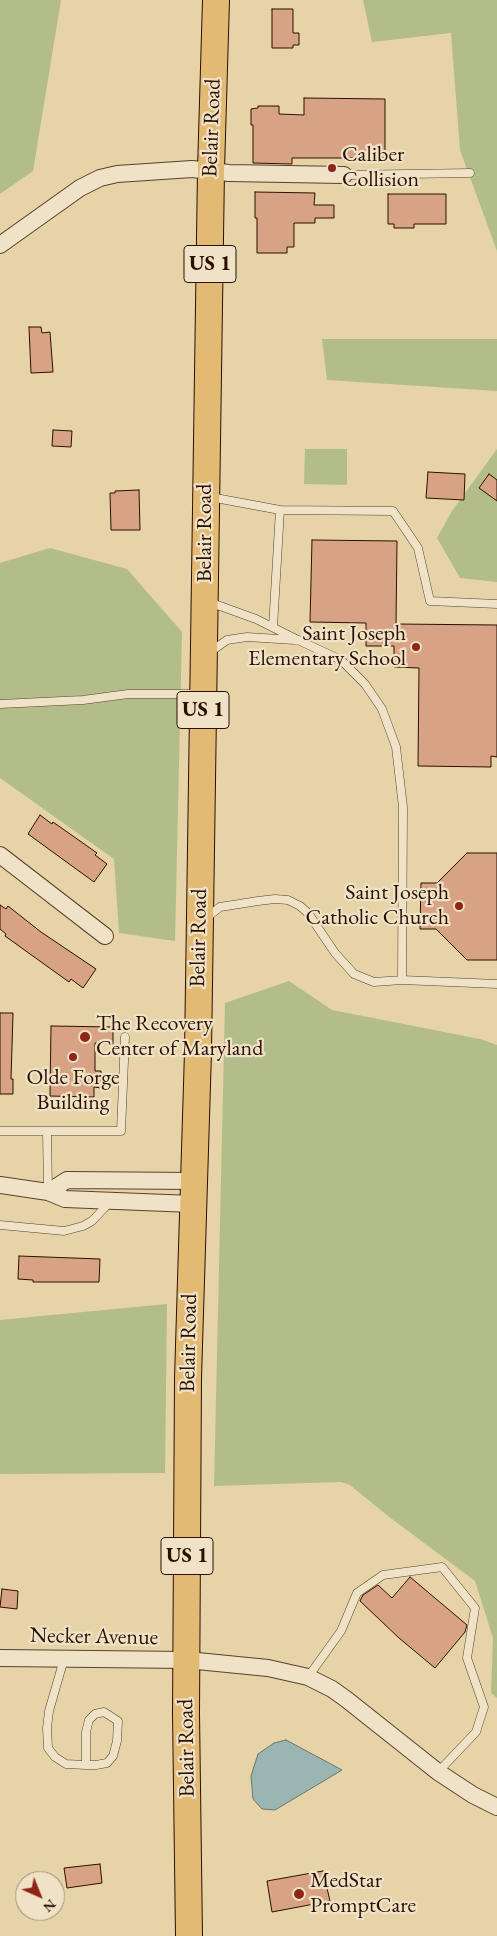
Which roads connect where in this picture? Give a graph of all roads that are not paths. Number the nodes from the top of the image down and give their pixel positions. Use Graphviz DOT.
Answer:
graph roads {
  1 [pos="208,0"];
  2 [pos="216,0"];
  3 [pos="215,32"];
  4 [pos="211,170"];
  5 [pos="470,173"];
  6 [pos="344,175"];
  7 [pos="0,245"];
  8 [pos="205,496"];
  9 [pos="280,510"];
  10 [pos="205,601"];
  11 [pos="497,604"];
  12 [pos="273,627"];
  13 [pos="298,640"];
  14 [pos="204,656"];
  15 [pos="203,694"];
  16 [pos="0,704"];
  17 [pos="0,855"];
  18 [pos="199,923"];
  19 [pos="105,936"];
  20 [pos="402,980"];
  21 [pos="497,984"];
  22 [pos="125,1036"];
  23 [pos="0,1131"];
  24 [pos="47,1131"];
  25 [pos="0,1185"];
  26 [pos="48,1192"];
  27 [pos="193,1192"];
  28 [pos="111,1200"];
  29 [pos="0,1225"];
  30 [pos="0,1658"];
  31 [pos="64,1659"];
  32 [pos="187,1660"];
  33 [pos="308,1677"];
  34 [pos="86,1765"];
  35 [pos="438,1772"];
  36 [pos="497,1807"];
  37 [pos="188,1936"];
  1 -- 3 [label="highway"];
  2 -- 3 [label="highway, Belair Road / US 1"];
  3 -- 4 [label="highway, Belair Road / US 1"];
  4 -- 6 [label="street"];
  4 -- 7 [label="street"];
  4 -- 8 [label="highway, Belair Road / US 1"];
  5 -- 6 [label="lane"];
  8 -- 9 [label="lane"];
  8 -- 10 [label="highway, Belair Road / US 1"];
  9 -- 11 [label="lane"];
  9 -- 12 [label="lane"];
  10 -- 12 [label="lane"];
  10 -- 14 [label="highway, Belair Road / US 1"];
  12 -- 13 [label="lane"];
  13 -- 14 [label="lane"];
  13 -- 20 [label="lane"];
  14 -- 15 [label="highway, Belair Road / US 1"];
  15 -- 16 [label="lane"];
  15 -- 18 [label="highway, Belair Road / US 1"];
  17 -- 19 [label="street"];
  18 -- 20 [label="lane"];
  18 -- 27 [label="highway, Belair Road / US 1"];
  20 -- 21 [label="lane"];
  22 -- 24 [label="lane"];
  23 -- 24 [label="lane"];
  24 -- 26 [label="lane"];
  25 -- 26 [label="street"];
  26 -- 27 [label="street"];
  26 -- 28 [label="street"];
  27 -- 28 [label="street"];
  27 -- 32 [label="highway, Belair Road / US 1"];
  28 -- 29 [label="lane"];
  30 -- 31 [label="street, Necker Avenue"];
  31 -- 32 [label="street, Necker Avenue"];
  31 -- 34 [label="lane"];
  32 -- 33 [label="street, Necker Avenue"];
  32 -- 37 [label="highway, Belair Road / US 1"];
  33 -- 35 [label="street, Necker Avenue"];
  33 -- 35 [label="lane"];
  34 -- 34 [label="lane"];
  35 -- 36 [label="street, Necker Avenue"];
}
